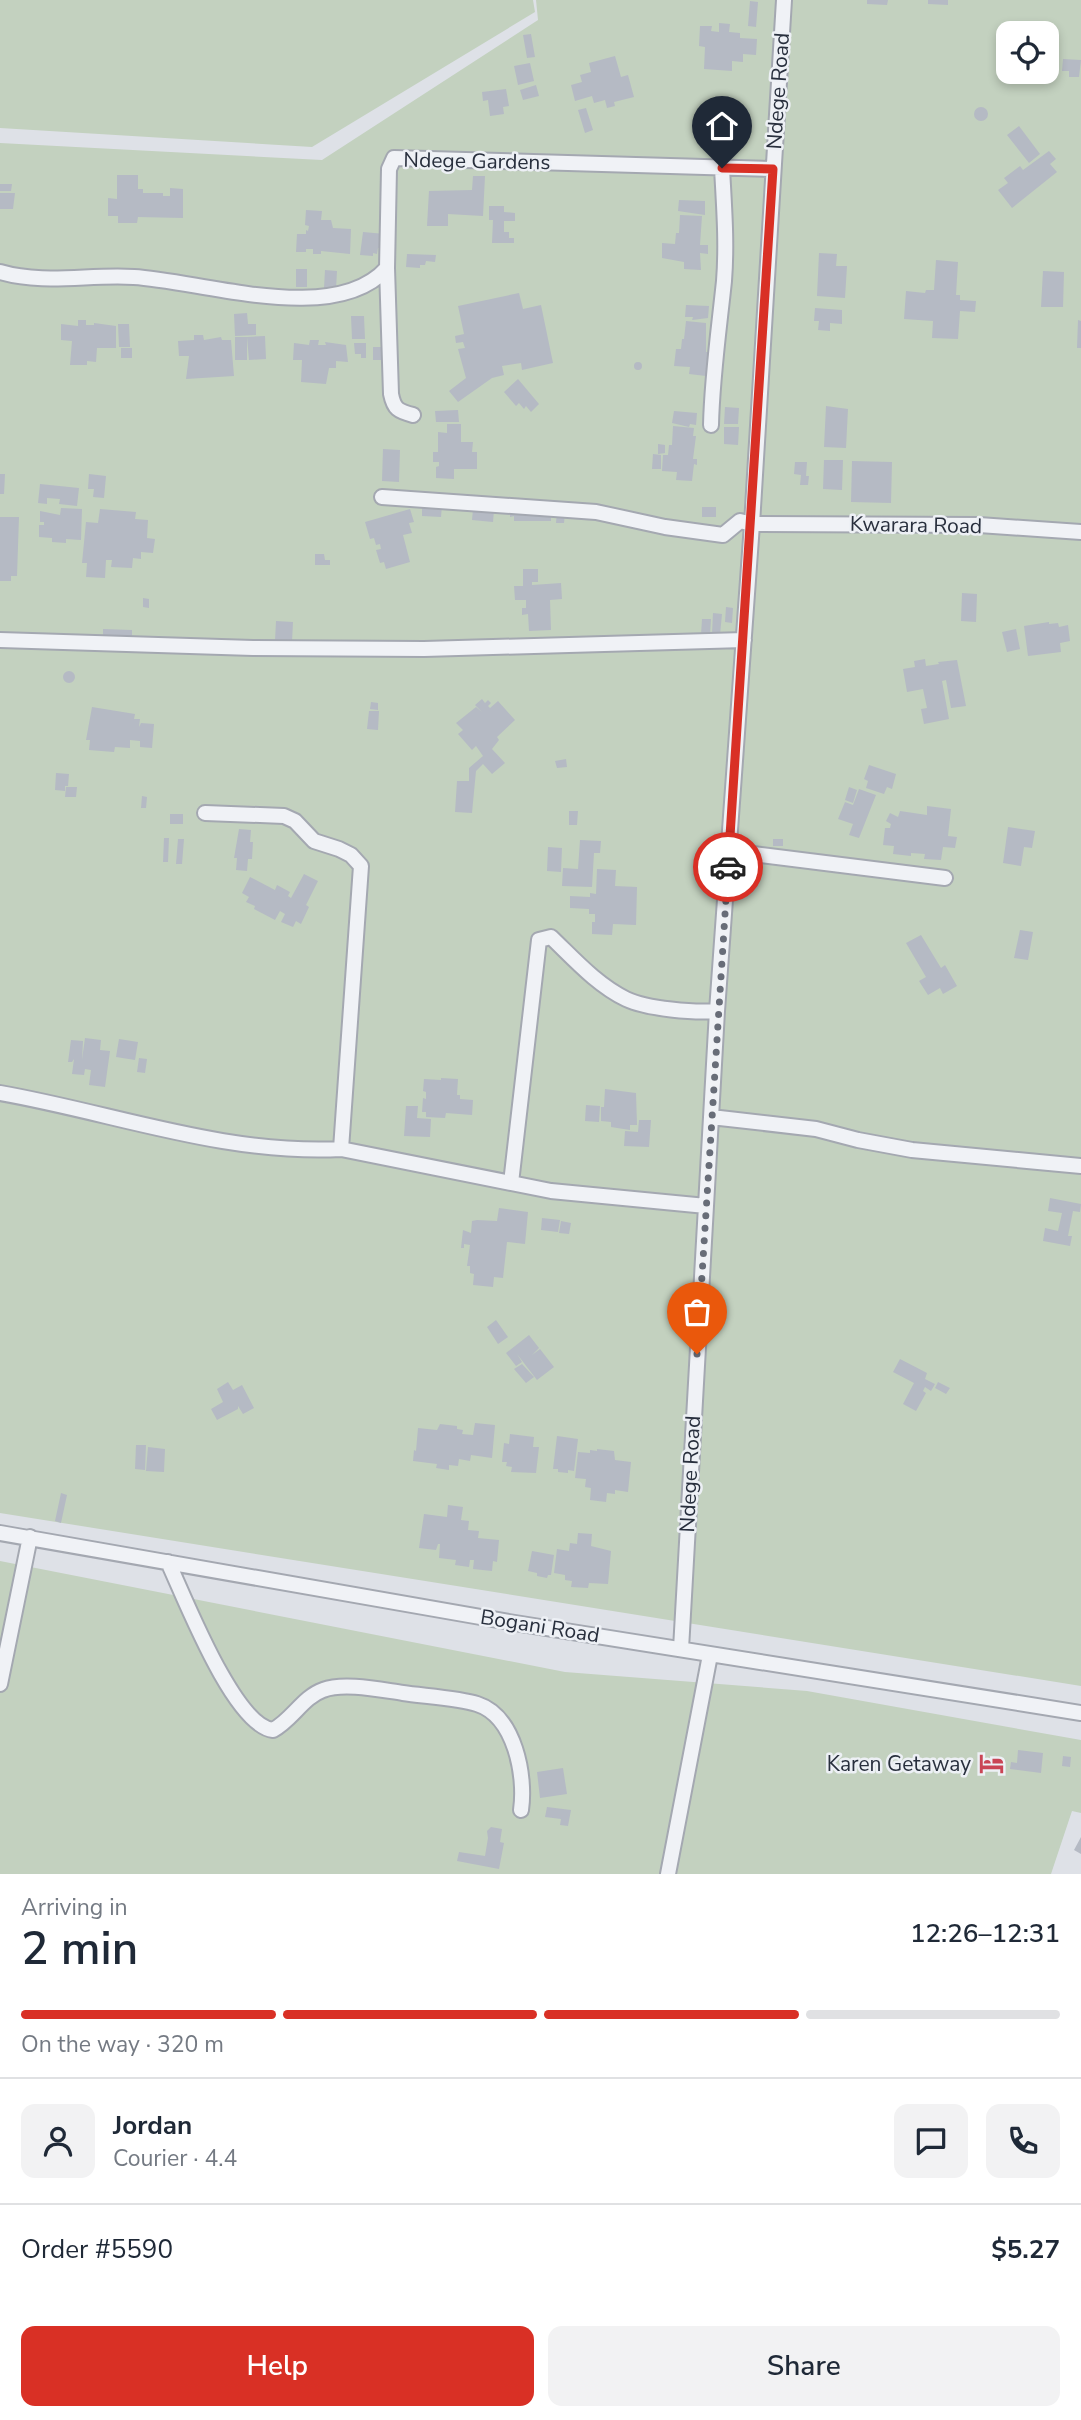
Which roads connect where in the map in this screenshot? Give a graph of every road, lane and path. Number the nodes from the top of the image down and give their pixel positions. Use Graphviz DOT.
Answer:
graph roads {
  1 [pos="784,0"];
  2 [pos="722,168"];
  3 [pos="773,169"];
  4 [pos="387,268"];
  5 [pos="0,272"];
  6 [pos="413,415"];
  7 [pos="711,425"];
  8 [pos="382,498"];
  9 [pos="752,524"];
  10 [pos="1081,532"];
  11 [pos="0,640"];
  12 [pos="744,640"];
  13 [pos="205,813"];
  14 [pos="729,851"];
  15 [pos="945,878"];
  16 [pos="718,1011"];
  17 [pos="0,1093"];
  18 [pos="711,1117"];
  19 [pos="341,1149"];
  20 [pos="1081,1166"];
  21 [pos="511,1183"];
  22 [pos="706,1206"];
  23 [pos="0,1533"];
  24 [pos="30,1537"];
  25 [pos="168,1562"];
  26 [pos="681,1650"];
  27 [pos="710,1656"];
  28 [pos="0,1684"];
  29 [pos="1081,1713"];
  30 [pos="521,1810"];
  31 [pos="668,1874"];
  1 -- 3 [label="street, Ndege Road"];
  2 -- 3 [label="street, Ndege Gardens"];
  2 -- 4 [label="street, Ndege Gardens"];
  2 -- 7 [label="street"];
  3 -- 9 [label="street, Ndege Road"];
  4 -- 5 [label="street"];
  4 -- 6 [label="street"];
  8 -- 9 [label="street, Kwarara Road"];
  9 -- 10 [label="street, Kwarara Road"];
  9 -- 12 [label="street, Ndege Road"];
  11 -- 12 [label="street"];
  12 -- 14 [label="street, Ndege Road"];
  13 -- 19 [label="street"];
  14 -- 15 [label="street"];
  14 -- 16 [label="street, Ndege Road"];
  16 -- 18 [label="street, Ndege Road"];
  16 -- 21 [label="street"];
  17 -- 19 [label="street"];
  18 -- 20 [label="street"];
  18 -- 22 [label="street, Ndege Road"];
  19 -- 21 [label="street"];
  21 -- 22 [label="street"];
  22 -- 26 [label="street, Ndege Road"];
  23 -- 24 [label="street, Bogani Road"];
  24 -- 25 [label="street, Bogani Road"];
  24 -- 28 [label="street"];
  25 -- 26 [label="street, Bogani Road"];
  25 -- 30 [label="street"];
  26 -- 27 [label="street, Bogani Road"];
  27 -- 29 [label="street, Bogani Road"];
  27 -- 31 [label="street"];
}
